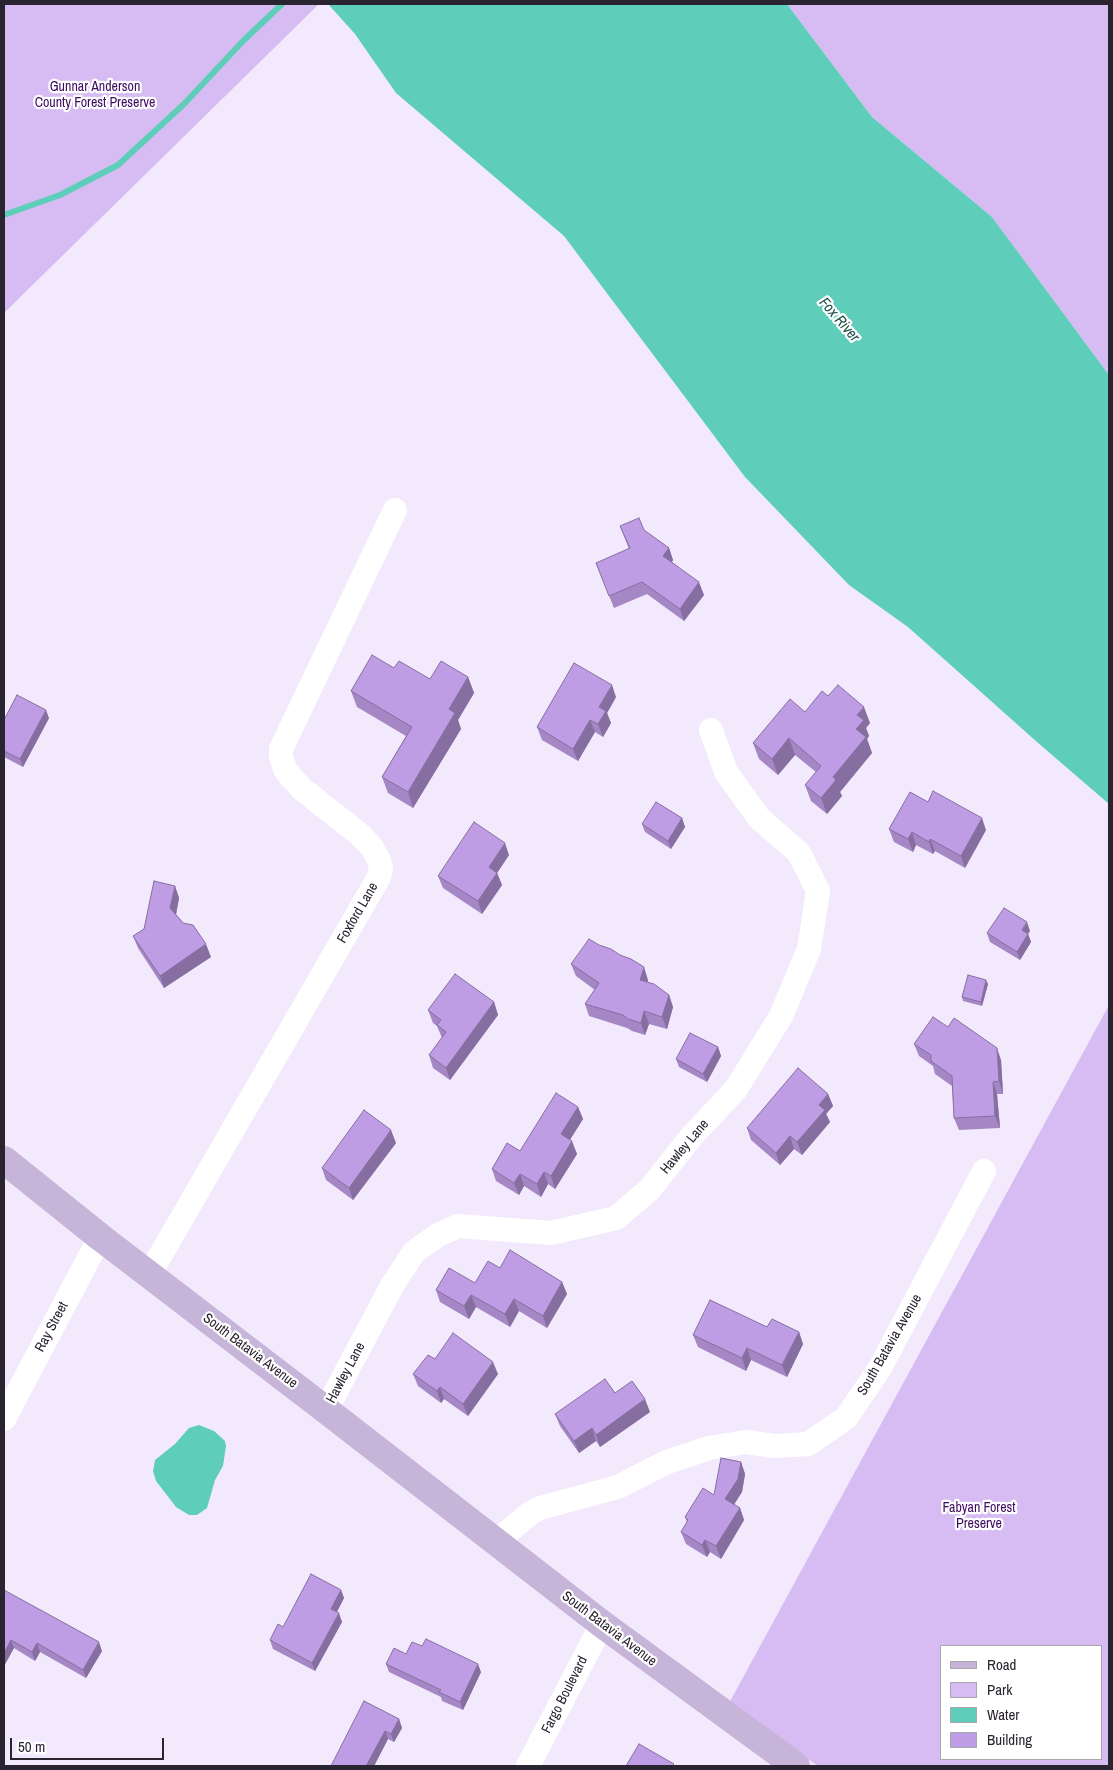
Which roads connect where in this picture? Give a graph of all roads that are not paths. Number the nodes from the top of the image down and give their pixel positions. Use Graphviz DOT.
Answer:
graph roads {
  1 [pos="396,510"];
  2 [pos="710,730"];
  3 [pos="4,1160"];
  4 [pos="984,1170"];
  5 [pos="100,1236"];
  6 [pos="149,1275"];
  7 [pos="326,1410"];
  8 [pos="4,1418"];
  9 [pos="496,1542"];
  10 [pos="602,1624"];
  11 [pos="528,1766"];
  12 [pos="796,1766"];
  1 -- 6 [label="street, Foxford Lane"];
  2 -- 7 [label="street, Hawley Lane"];
  3 -- 5 [label="main road, South Batavia Avenue"];
  4 -- 9 [label="street, South Batavia Avenue"];
  5 -- 6 [label="main road, South Batavia Avenue"];
  5 -- 8 [label="street, Ray Street"];
  6 -- 7 [label="main road, South Batavia Avenue"];
  7 -- 9 [label="main road, South Batavia Avenue"];
  9 -- 10 [label="main road, South Batavia Avenue"];
  10 -- 11 [label="street, Fargo Boulevard"];
  10 -- 12 [label="main road, South Batavia Avenue"];
}
